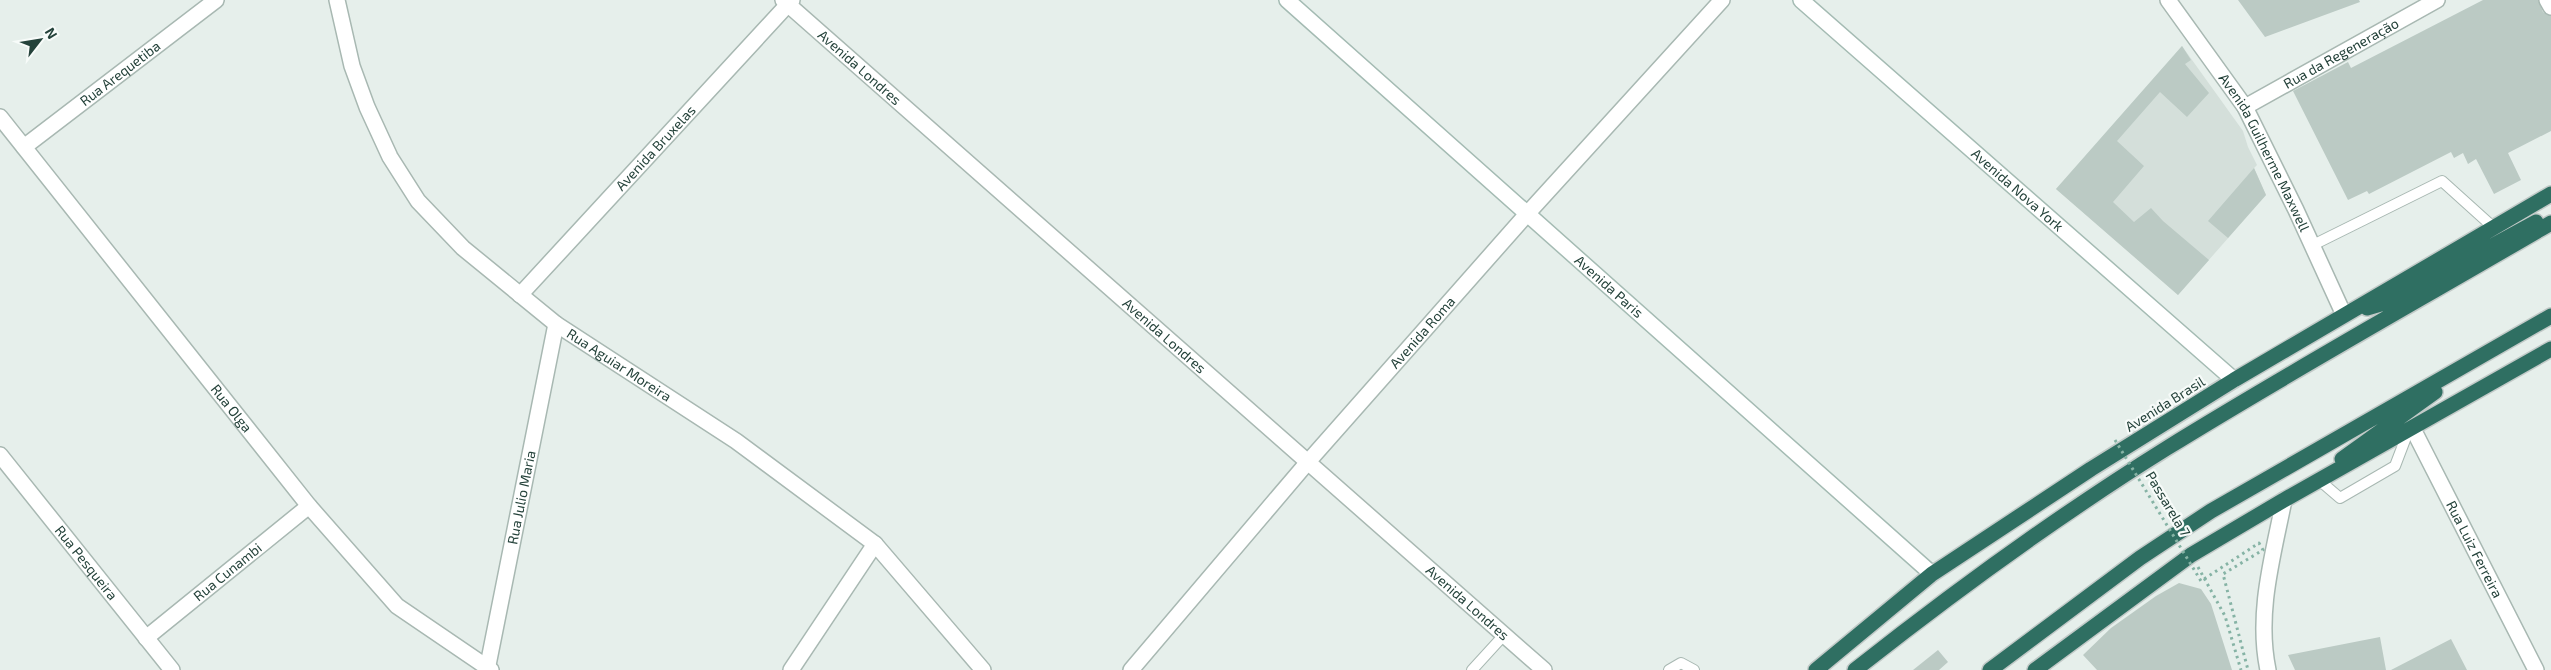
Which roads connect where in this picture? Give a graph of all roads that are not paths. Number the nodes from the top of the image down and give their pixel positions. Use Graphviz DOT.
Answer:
graph roads {
  1 [pos="216,0"];
  2 [pos="337,0"];
  3 [pos="1287,0"];
  4 [pos="1722,0"];
  5 [pos="1801,0"];
  6 [pos="2168,0"];
  7 [pos="2438,0"];
  8 [pos="2547,0"];
  9 [pos="788,1"];
  10 [pos="2551,7"];
  11 [pos="2245,108"];
  12 [pos="0,117"];
  13 [pos="24,147"];
  14 [pos="2551,194"];
  15 [pos="1526,214"];
  16 [pos="2551,216"];
  17 [pos="2551,223"];
  18 [pos="2493,226"];
  19 [pos="2312,245"];
  20 [pos="520,295"];
  21 [pos="2344,315"];
  22 [pos="2551,316"];
  23 [pos="556,324"];
  24 [pos="2506,341"];
  25 [pos="2551,349"];
  26 [pos="2234,380"];
  27 [pos="2410,430"];
  28 [pos="0,455"];
  29 [pos="1307,462"];
  30 [pos="2320,480"];
  31 [pos="2284,500"];
  32 [pos="309,506"];
  33 [pos="875,544"];
  34 [pos="1932,574"];
  35 [pos="1504,635"];
  36 [pos="146,638"];
  37 [pos="2044,668"];
  38 [pos="172,670"];
  39 [pos="489,670"];
  40 [pos="791,670"];
  41 [pos="983,670"];
  42 [pos="1131,670"];
  43 [pos="1472,670"];
  44 [pos="1544,670"];
  45 [pos="1669,670"];
  46 [pos="1694,670"];
  47 [pos="1816,670"];
  48 [pos="1855,670"];
  49 [pos="1990,670"];
  50 [pos="2268,670"];
  51 [pos="2536,670"];
  1 -- 13 [label="street, Rua Arequetiba"];
  2 -- 20 [label="street, Rua Aguiar Moreira"];
  3 -- 15 [label="street, Avenida Paris"];
  4 -- 15 [label="street, Avenida Roma"];
  5 -- 26 [label="street, Avenida Nova York"];
  6 -- 11 [label="street, Avenida Guilherme Maxwell"];
  7 -- 11 [label="street, Rua da Regeneração"];
  8 -- 10 [label="street"];
  9 -- 20 [label="street, Avenida Bruxelas"];
  9 -- 29 [label="street, Avenida Londres"];
  11 -- 19 [label="street, Avenida Guilherme Maxwell"];
  12 -- 13 [label="street, Rua Olga"];
  13 -- 32 [label="street, Rua Olga"];
  14 -- 18 [label="highway, Avenida Brasil"];
  15 -- 29 [label="street, Avenida Roma"];
  15 -- 34 [label="street, Avenida Paris"];
  16 -- 21 [label="highway"];
  17 -- 48 [label="highway"];
  18 -- 19 [label="lane"];
  18 -- 21 [label="highway, Avenida Brasil"];
  19 -- 21 [label="street, Avenida Guilherme Maxwell"];
  20 -- 23 [label="street, Rua Aguiar Moreira"];
  21 -- 26 [label="highway, Avenida Brasil"];
  22 -- 24 [label="highway"];
  23 -- 33 [label="street, Rua Aguiar Moreira"];
  23 -- 39 [label="street, Rua Julio Maria"];
  24 -- 31 [label="highway"];
  24 -- 49 [label="highway"];
  25 -- 27 [label="highway"];
  26 -- 34 [label="highway, Avenida Brasil"];
  27 -- 30 [label="highway"];
  27 -- 30 [label="lane"];
  27 -- 51 [label="street, Rua Luiz Ferreira"];
  28 -- 36 [label="street, Rua Pesqueira"];
  29 -- 35 [label="street, Avenida Londres"];
  29 -- 42 [label="street, Avenida Roma"];
  30 -- 31 [label="highway"];
  31 -- 37 [label="highway"];
  31 -- 50 [label="street"];
  32 -- 36 [label="street, Rua Cunambi"];
  32 -- 39 [label="street, Rua Olga"];
  33 -- 40 [label="street"];
  33 -- 41 [label="street, Rua Aguiar Moreira"];
  34 -- 47 [label="highway, Avenida Brasil"];
  35 -- 43 [label="lane"];
  35 -- 44 [label="street, Avenida Londres"];
  36 -- 38 [label="street, Rua Pesqueira"];
  45 -- 46 [label="lane"];
}
